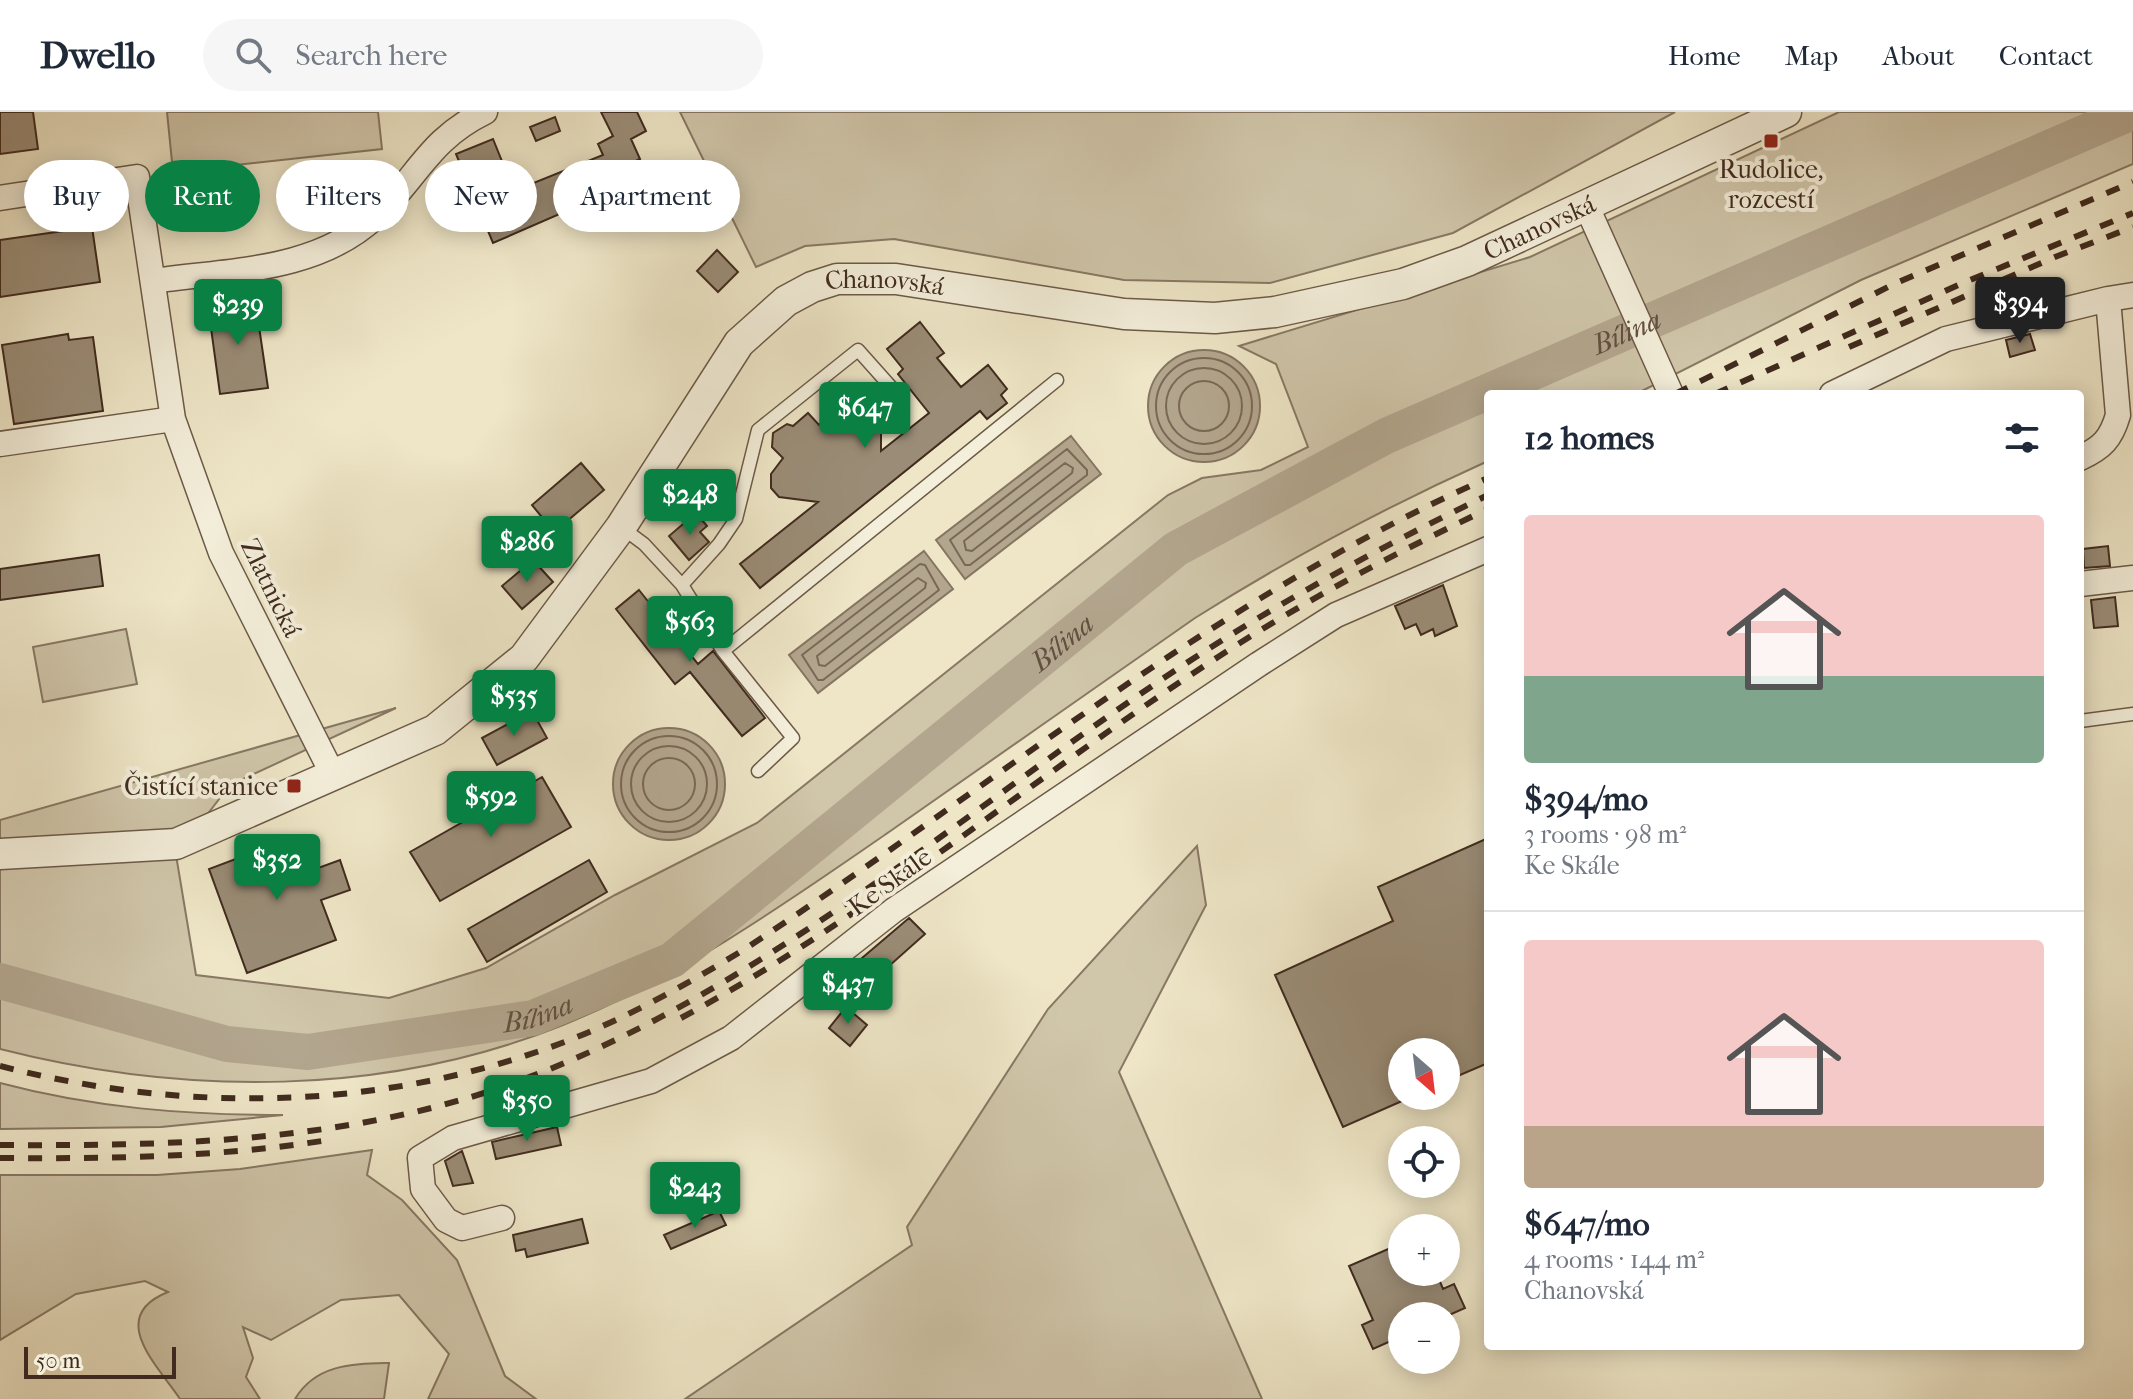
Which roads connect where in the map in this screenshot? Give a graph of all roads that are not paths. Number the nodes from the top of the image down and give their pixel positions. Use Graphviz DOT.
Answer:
graph roads {
  1 [pos="485,112"];
  2 [pos="1786,112"];
  3 [pos="0,198"];
  4 [pos="1587,207"];
  5 [pos="153,281"];
  6 [pos="2133,295"];
  7 [pos="2108,299"];
  8 [pos="1057,380"];
  9 [pos="1669,390"];
  10 [pos="1840,390"];
  11 [pos="899,396"];
  12 [pos="173,419"];
  13 [pos="0,444"];
  14 [pos="2084,456"];
  15 [pos="621,527"];
  16 [pos="1484,551"];
  17 [pos="2133,578"];
  18 [pos="2084,584"];
  19 [pos="682,585"];
  20 [pos="723,651"];
  21 [pos="2133,714"];
  22 [pos="2084,720"];
  23 [pos="758,771"];
  24 [pos="333,775"];
  25 [pos="0,854"];
  26 [pos="502,1218"];
  1 -- 5 [label="street"];
  2 -- 4 [label="street, Chanovská"];
  3 -- 5 [label="street, Zlatnická"];
  4 -- 9 [label="street"];
  4 -- 15 [label="street, Chanovská"];
  5 -- 12 [label="street, Zlatnická"];
  6 -- 7 [label="street"];
  7 -- 10 [label="street"];
  7 -- 14 [label="street"];
  8 -- 20 [label="lane"];
  11 -- 19 [label="lane"];
  12 -- 13 [label="street"];
  12 -- 24 [label="street, Zlatnická"];
  15 -- 19 [label="lane"];
  15 -- 24 [label="street, Chanovská"];
  16 -- 26 [label="street, Ke Skále"];
  17 -- 18 [label="street"];
  19 -- 20 [label="lane"];
  20 -- 23 [label="lane"];
  21 -- 22 [label="lane"];
  24 -- 25 [label="street, Chanovská"];
}
